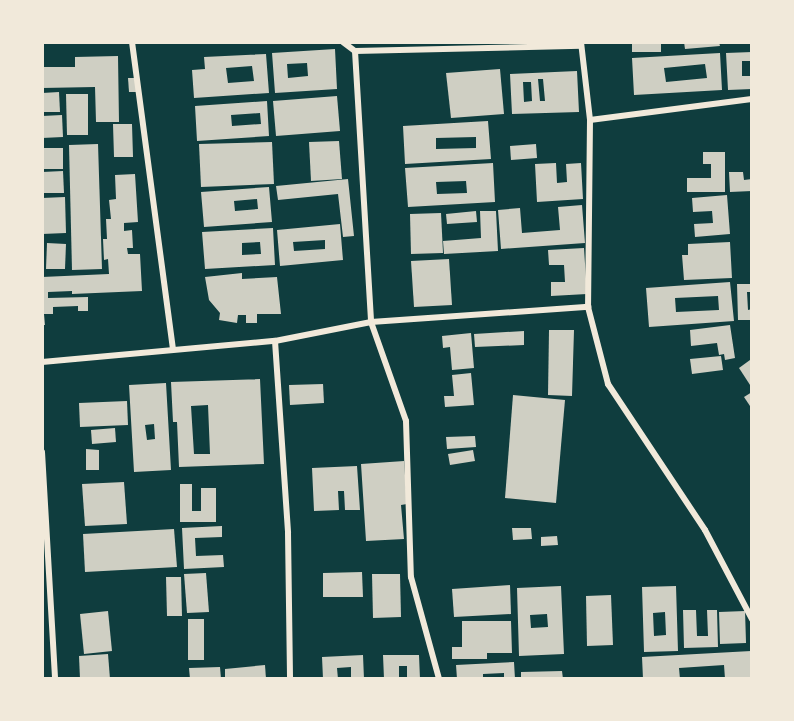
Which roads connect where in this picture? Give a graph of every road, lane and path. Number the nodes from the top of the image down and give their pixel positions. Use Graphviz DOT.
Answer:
graph roads {
  1 [pos="132,42"];
  2 [pos="343,42"];
  3 [pos="581,44"];
  4 [pos="355,51"];
  5 [pos="752,99"];
  6 [pos="590,120"];
  7 [pos="588,307"];
  8 [pos="371,322"];
  9 [pos="275,341"];
  10 [pos="173,349"];
  11 [pos="42,362"];
  12 [pos="42,452"];
  13 [pos="752,619"];
  14 [pos="55,679"];
  15 [pos="290,679"];
  16 [pos="439,679"];
  1 -- 10 [label="street"];
  2 -- 4 [label="street"];
  3 -- 4 [label="street"];
  3 -- 6 [label="street"];
  4 -- 8 [label="street"];
  5 -- 6 [label="street"];
  6 -- 7 [label="street"];
  7 -- 8 [label="street"];
  7 -- 13 [label="street"];
  8 -- 9 [label="street"];
  8 -- 16 [label="street"];
  9 -- 10 [label="street"];
  9 -- 15 [label="street"];
  10 -- 11 [label="street"];
  12 -- 14 [label="street"];
}
